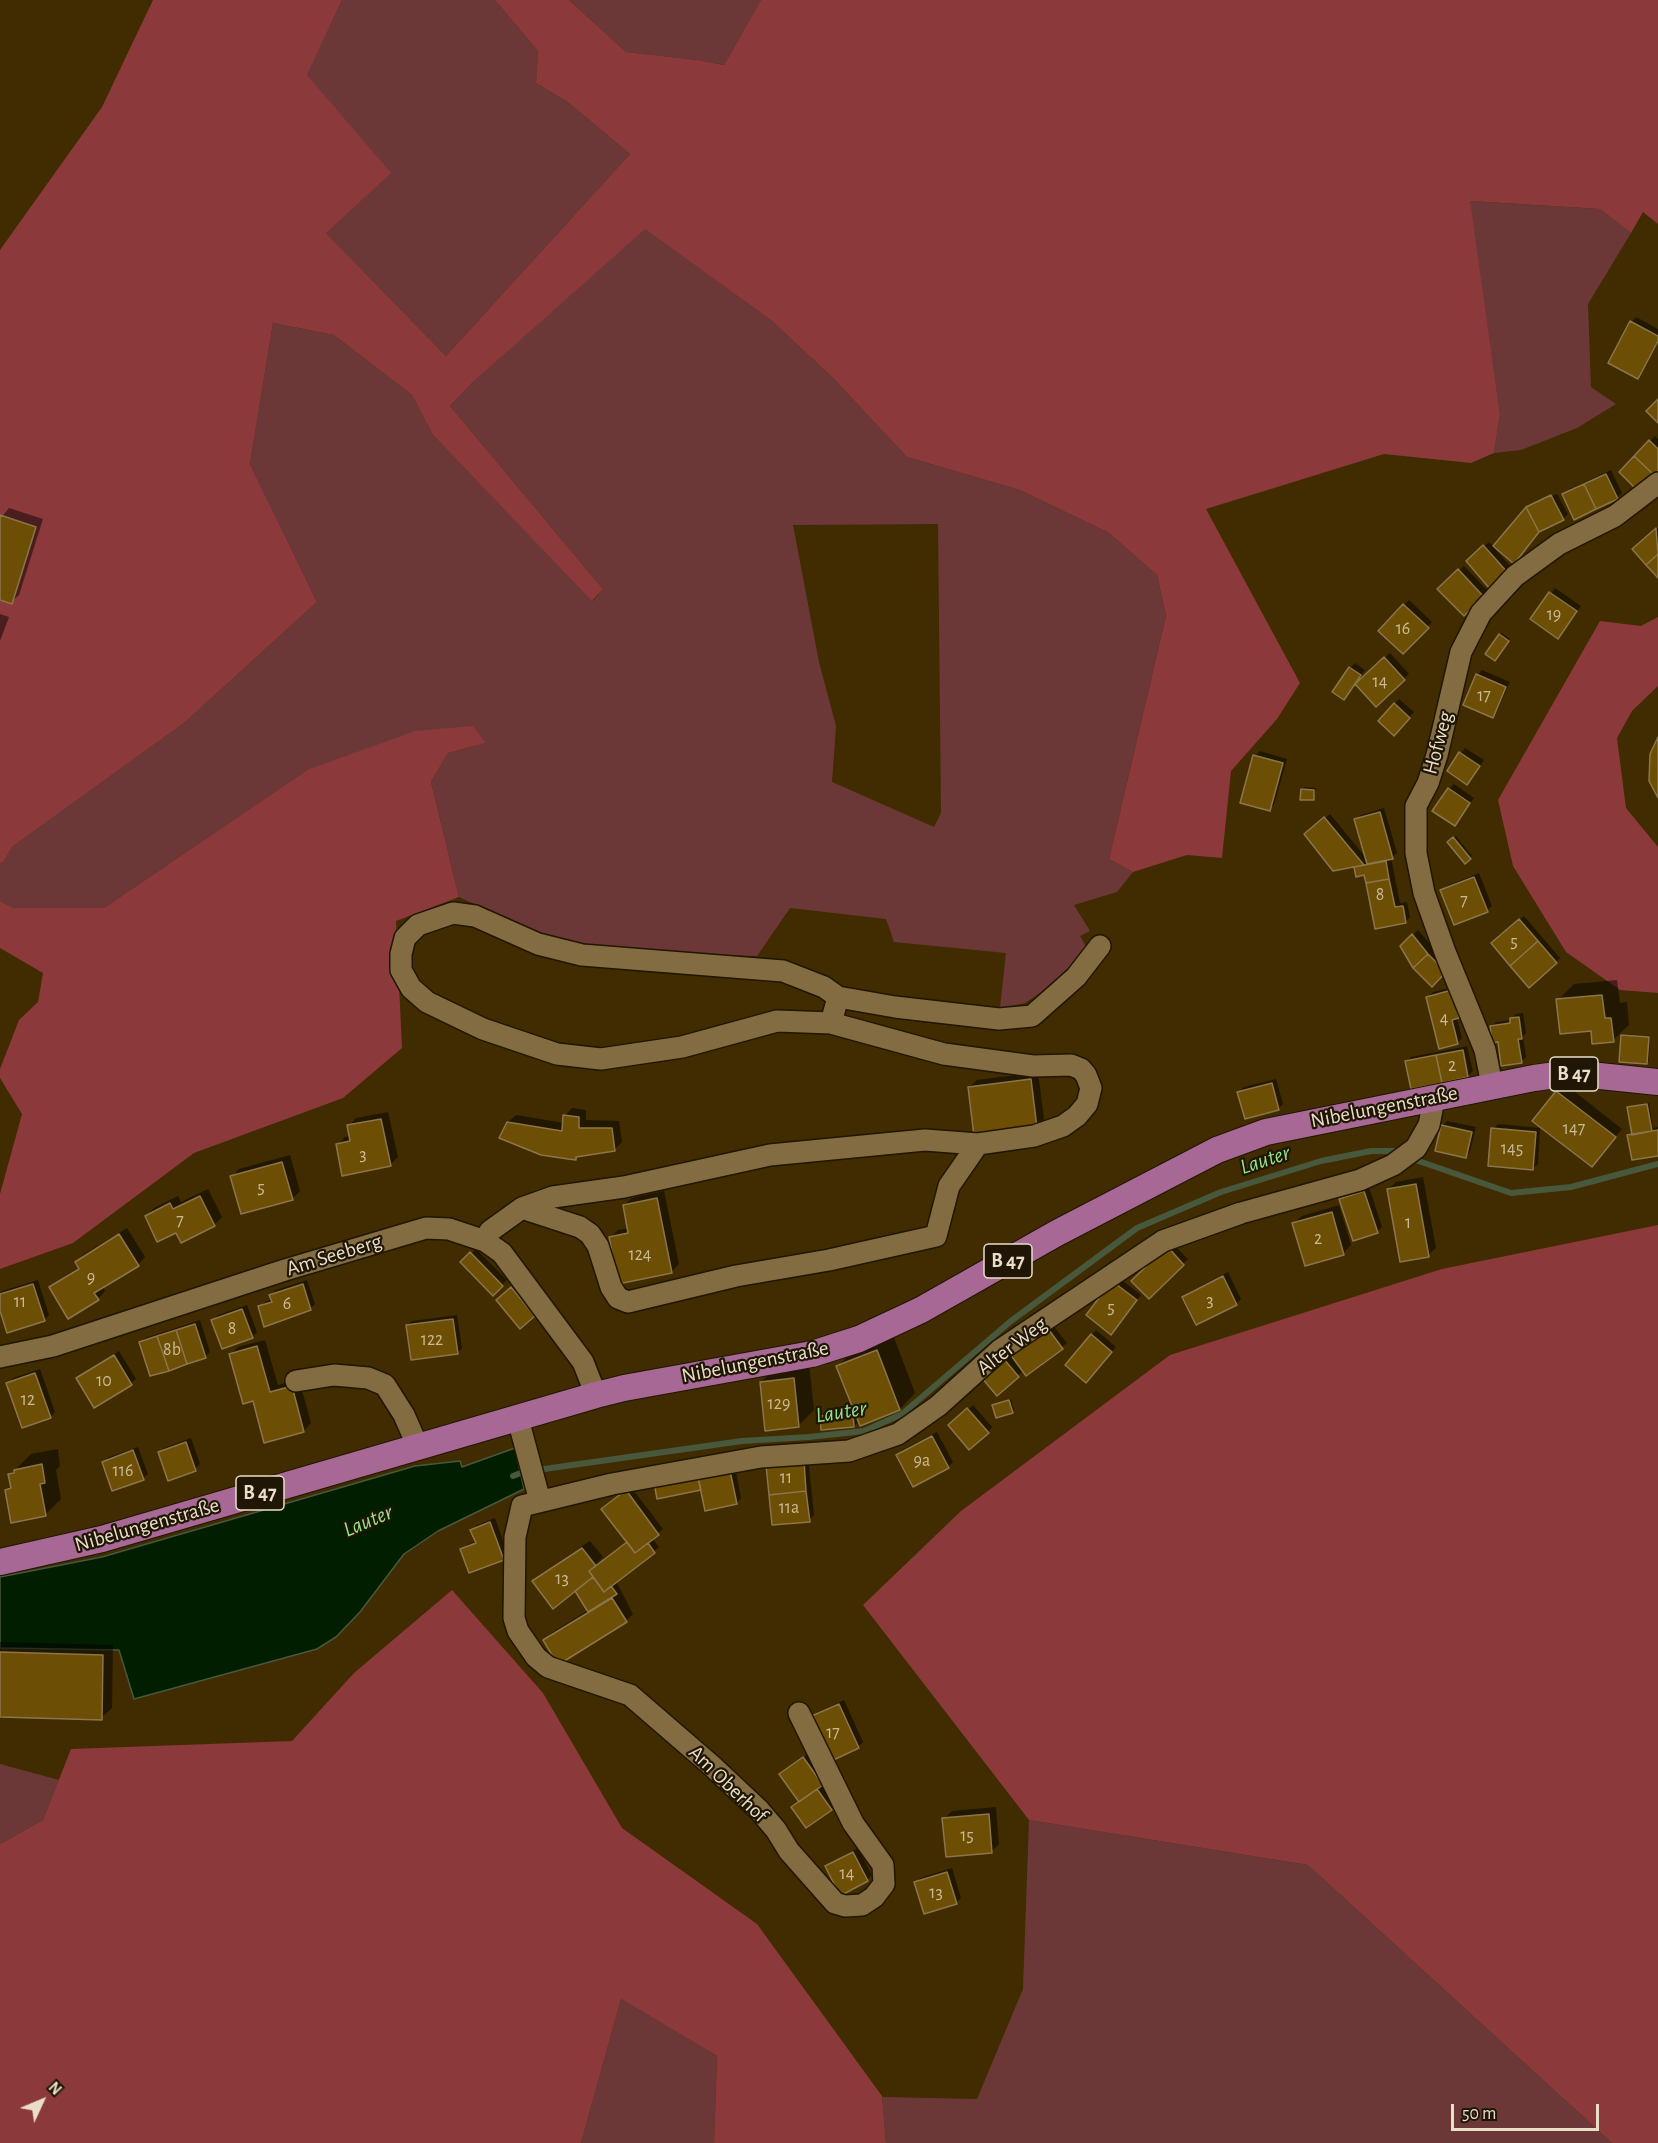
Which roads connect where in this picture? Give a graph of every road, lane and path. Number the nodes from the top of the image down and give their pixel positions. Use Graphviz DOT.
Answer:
graph roads {
  1 [pos="1658,483"];
  2 [pos="1100,946"];
  3 [pos="838,997"];
  4 [pos="831,1023"];
  5 [pos="1658,1082"];
  6 [pos="1491,1085"];
  7 [pos="1430,1099"];
  8 [pos="978,1144"];
  9 [pos="522,1208"];
  10 [pos="485,1241"];
  11 [pos="0,1357"];
  12 [pos="296,1381"];
  13 [pos="596,1395"];
  14 [pos="521,1431"];
  15 [pos="418,1447"];
  16 [pos="539,1497"];
  17 [pos="0,1562"];
  18 [pos="800,1713"];
  1 -- 6 [label="street, Hofweg"];
  2 -- 3 [label="street"];
  3 -- 4 [label="street"];
  3 -- 4 [label="street"];
  4 -- 8 [label="street"];
  5 -- 6 [label="main road, Nibelungenstraße / B 47"];
  6 -- 7 [label="main road, Nibelungenstraße / B 47"];
  7 -- 13 [label="main road, Nibelungenstraße / B 47"];
  7 -- 16 [label="street, Alter Weg"];
  8 -- 9 [label="street"];
  8 -- 9 [label="street"];
  9 -- 10 [label="street"];
  10 -- 11 [label="street, Am Seeberg"];
  10 -- 13 [label="street, Am Seeberg"];
  12 -- 15 [label="street"];
  13 -- 14 [label="main road, Nibelungenstraße / B 47"];
  14 -- 15 [label="main road, Nibelungenstraße / B 47"];
  14 -- 16 [label="street"];
  15 -- 17 [label="main road, Nibelungenstraße / B 47"];
  16 -- 18 [label="street, Am Oberhof"];
}
